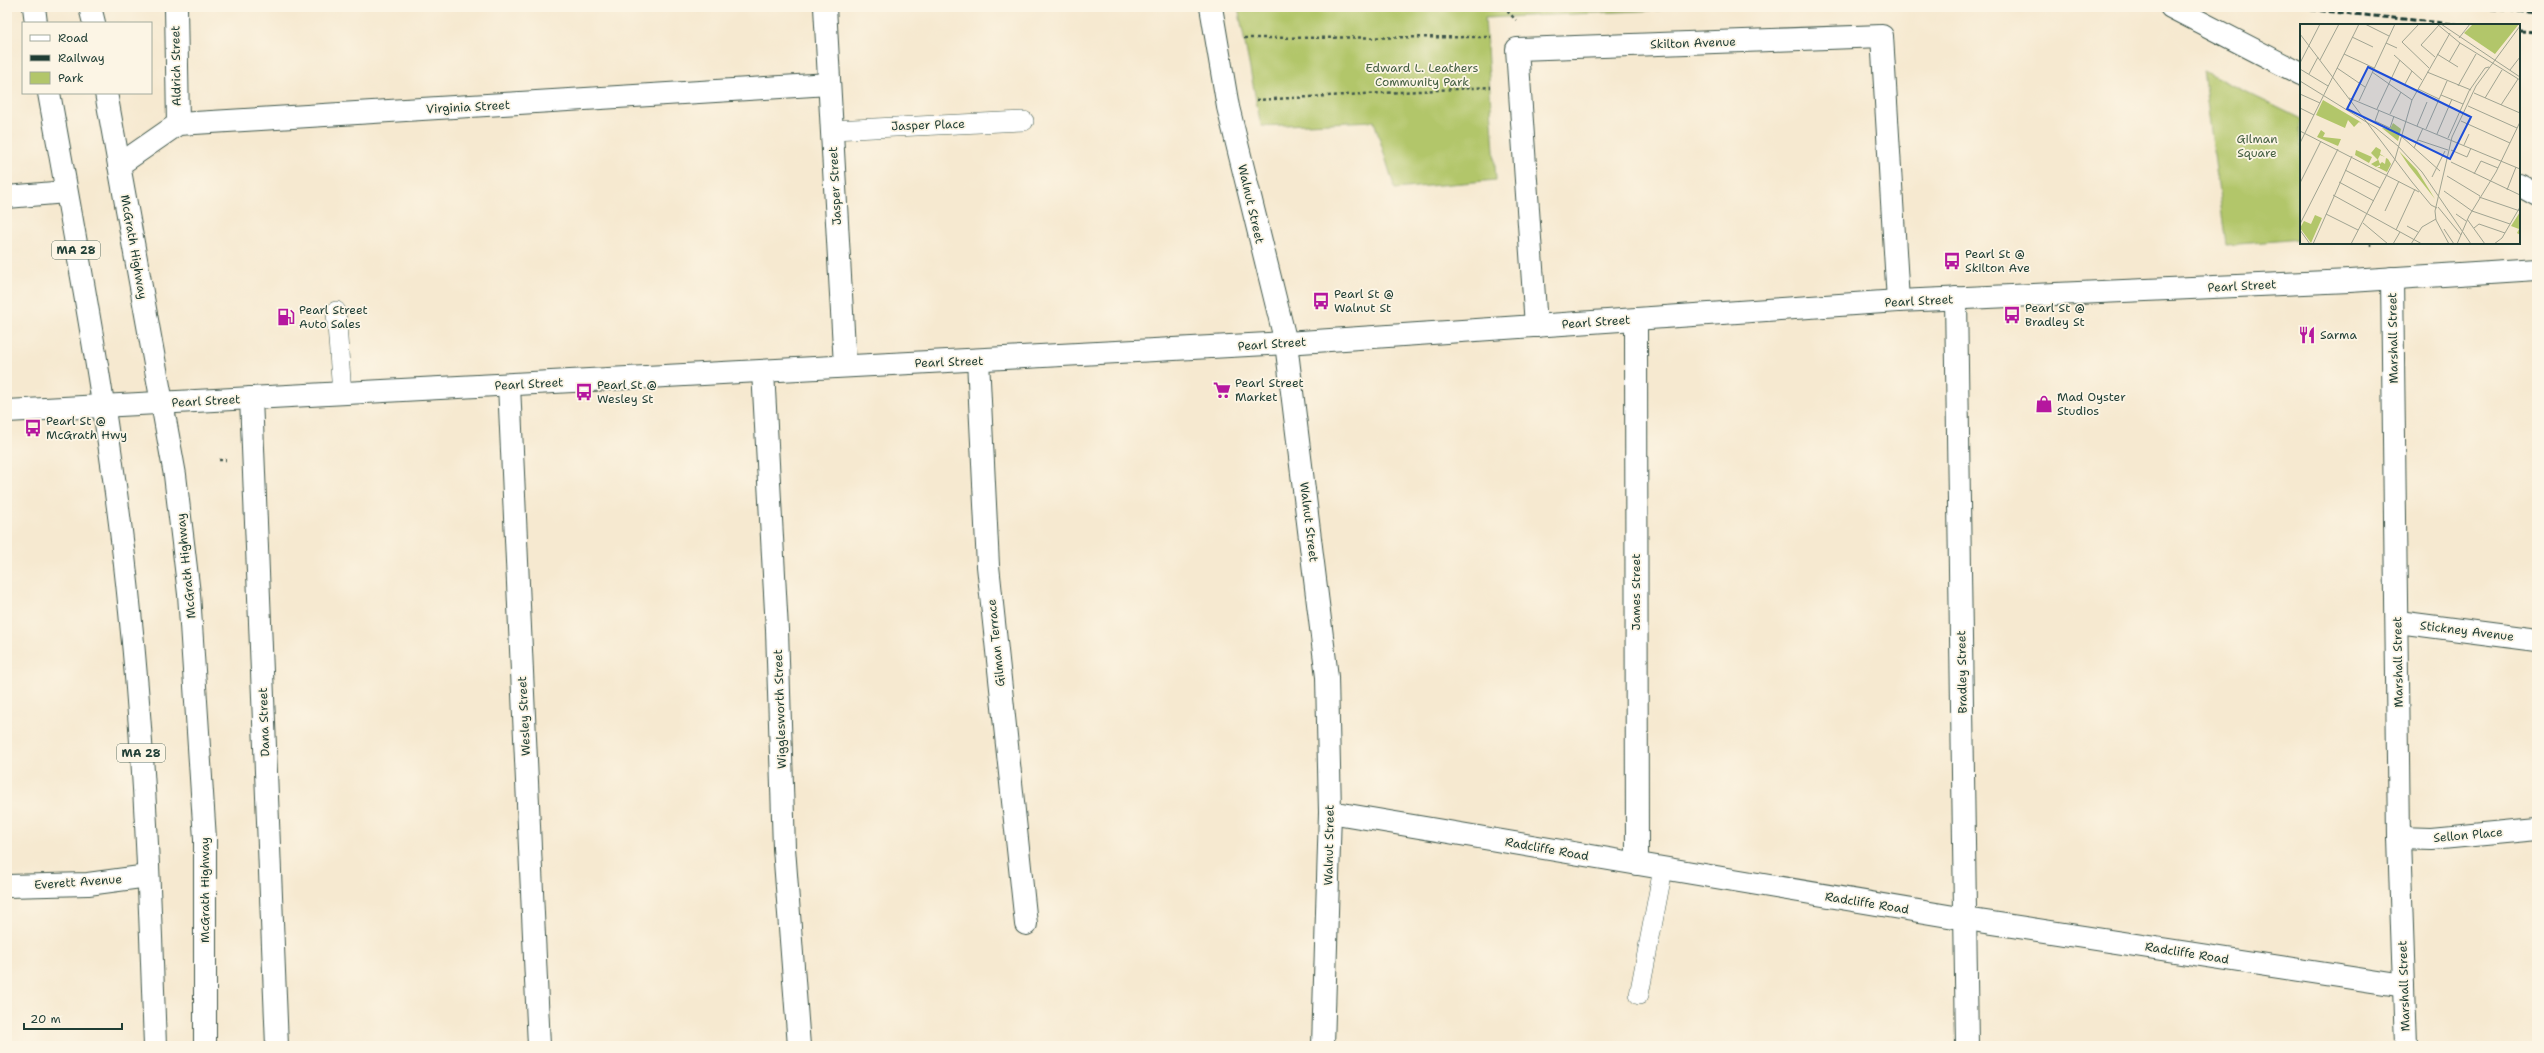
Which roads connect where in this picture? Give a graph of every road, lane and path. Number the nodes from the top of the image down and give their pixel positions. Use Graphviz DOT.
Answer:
graph roads {
  1 [pos="34,7"];
  2 [pos="90,7"];
  3 [pos="176,7"];
  4 [pos="825,7"];
  5 [pos="1211,7"];
  6 [pos="1503,7"];
  7 [pos="2171,7"];
  8 [pos="36,22"];
  9 [pos="94,22"];
  10 [pos="1520,25"];
  11 [pos="1496,37"];
  12 [pos="1238,38"];
  13 [pos="2300,73"];
  14 [pos="829,84"];
  15 [pos="1519,86"];
  16 [pos="49,94"];
  17 [pos="106,94"];
  18 [pos="1250,101"];
  19 [pos="1024,121"];
  20 [pos="178,124"];
  21 [pos="832,130"];
  22 [pos="119,165"];
  23 [pos="2520,186"];
  24 [pos="66,192"];
  25 [pos="2537,195"];
  26 [pos="7,197"];
  27 [pos="2371,244"];
  28 [pos="2371,248"];
  29 [pos="2537,269"];
  30 [pos="2392,278"];
  31 [pos="1956,298"];
  32 [pos="1898,301"];
  33 [pos="336,312"];
  34 [pos="1636,320"];
  35 [pos="1536,326"];
  36 [pos="1286,343"];
  37 [pos="978,360"];
  38 [pos="845,366"];
  39 [pos="763,371"];
  40 [pos="509,385"];
  41 [pos="342,394"];
  42 [pos="251,398"];
  43 [pos="163,403"];
  44 [pos="103,407"];
  45 [pos="7,411"];
  46 [pos="2398,622"];
  47 [pos="2537,640"];
  48 [pos="1330,812"];
  49 [pos="2537,829"];
  50 [pos="2399,838"];
  51 [pos="1637,864"];
  52 [pos="1663,869"];
  53 [pos="148,876"];
  54 [pos="7,886"];
  55 [pos="1966,919"];
  56 [pos="1026,924"];
  57 [pos="2404,986"];
  58 [pos="1639,995"];
  59 [pos="155,1046"];
  60 [pos="205,1046"];
  61 [pos="277,1046"];
  62 [pos="539,1046"];
  63 [pos="799,1046"];
  64 [pos="1323,1046"];
  65 [pos="1967,1046"];
  66 [pos="2406,1046"];
  1 -- 8 [label="main road"];
  2 -- 9 [label="main road"];
  3 -- 20 [label="main road, Aldrich Street"];
  4 -- 14 [label="main road, Jasper Street"];
  5 -- 36 [label="main road, Walnut Street"];
  6 -- 10 [label="path"];
  7 -- 13 [label="main road"];
  11 -- 12 [label="path"];
  14 -- 20 [label="main road, Virginia Street"];
  14 -- 21 [label="main road, Jasper Street"];
  15 -- 18 [label="path"];
  15 -- 32 [label="main road, Skilton Avenue"];
  15 -- 35 [label="main road, Skilton Avenue"];
  16 -- 24 [label="main road, MA 28"];
  17 -- 22 [label="main road, McGrath Highway"];
  19 -- 21 [label="lane, Jasper Place"];
  20 -- 22 [label="main road"];
  21 -- 38 [label="main road, Jasper Street"];
  22 -- 43 [label="main road, McGrath Highway"];
  23 -- 25 [label="main road"];
  24 -- 26 [label="main road"];
  24 -- 44 [label="main road, MA 28"];
  27 -- 28 [label="path"];
  29 -- 30 [label="main road, Pearl Street"];
  30 -- 31 [label="main road, Pearl Street"];
  30 -- 46 [label="main road, Marshall Street"];
  31 -- 32 [label="main road, Pearl Street"];
  31 -- 55 [label="main road, Bradley Street"];
  32 -- 34 [label="main road, Pearl Street"];
  33 -- 41 [label="lane"];
  34 -- 35 [label="main road, Pearl Street"];
  34 -- 51 [label="main road, James Street"];
  35 -- 36 [label="main road, Pearl Street"];
  36 -- 37 [label="main road, Pearl Street"];
  36 -- 48 [label="main road, Walnut Street"];
  37 -- 38 [label="main road, Pearl Street"];
  37 -- 56 [label="main road, Gilman Terrace"];
  38 -- 39 [label="main road, Pearl Street"];
  39 -- 40 [label="main road, Pearl Street"];
  39 -- 63 [label="main road, Wigglesworth Street"];
  40 -- 41 [label="main road, Pearl Street"];
  40 -- 62 [label="main road, Wesley Street"];
  41 -- 42 [label="main road, Pearl Street"];
  42 -- 43 [label="main road, Pearl Street"];
  42 -- 61 [label="main road, Dana Street"];
  43 -- 44 [label="main road, Pearl Street"];
  43 -- 60 [label="main road, McGrath Highway"];
  44 -- 45 [label="main road, Pearl Street"];
  44 -- 53 [label="main road, MA 28"];
  46 -- 47 [label="main road, Stickney Avenue"];
  46 -- 50 [label="main road, Marshall Street"];
  48 -- 51 [label="main road, Radcliffe Road"];
  48 -- 64 [label="main road, Walnut Street"];
  49 -- 50 [label="main road, Sellon Place"];
  50 -- 57 [label="main road, Marshall Street"];
  51 -- 52 [label="main road, Radcliffe Road"];
  52 -- 55 [label="main road, Radcliffe Road"];
  52 -- 58 [label="lane"];
  53 -- 54 [label="main road, Everett Avenue"];
  53 -- 59 [label="main road, MA 28"];
  55 -- 57 [label="main road, Radcliffe Road"];
  55 -- 65 [label="main road, Bradley Street"];
  57 -- 66 [label="main road, Marshall Street"];
}
